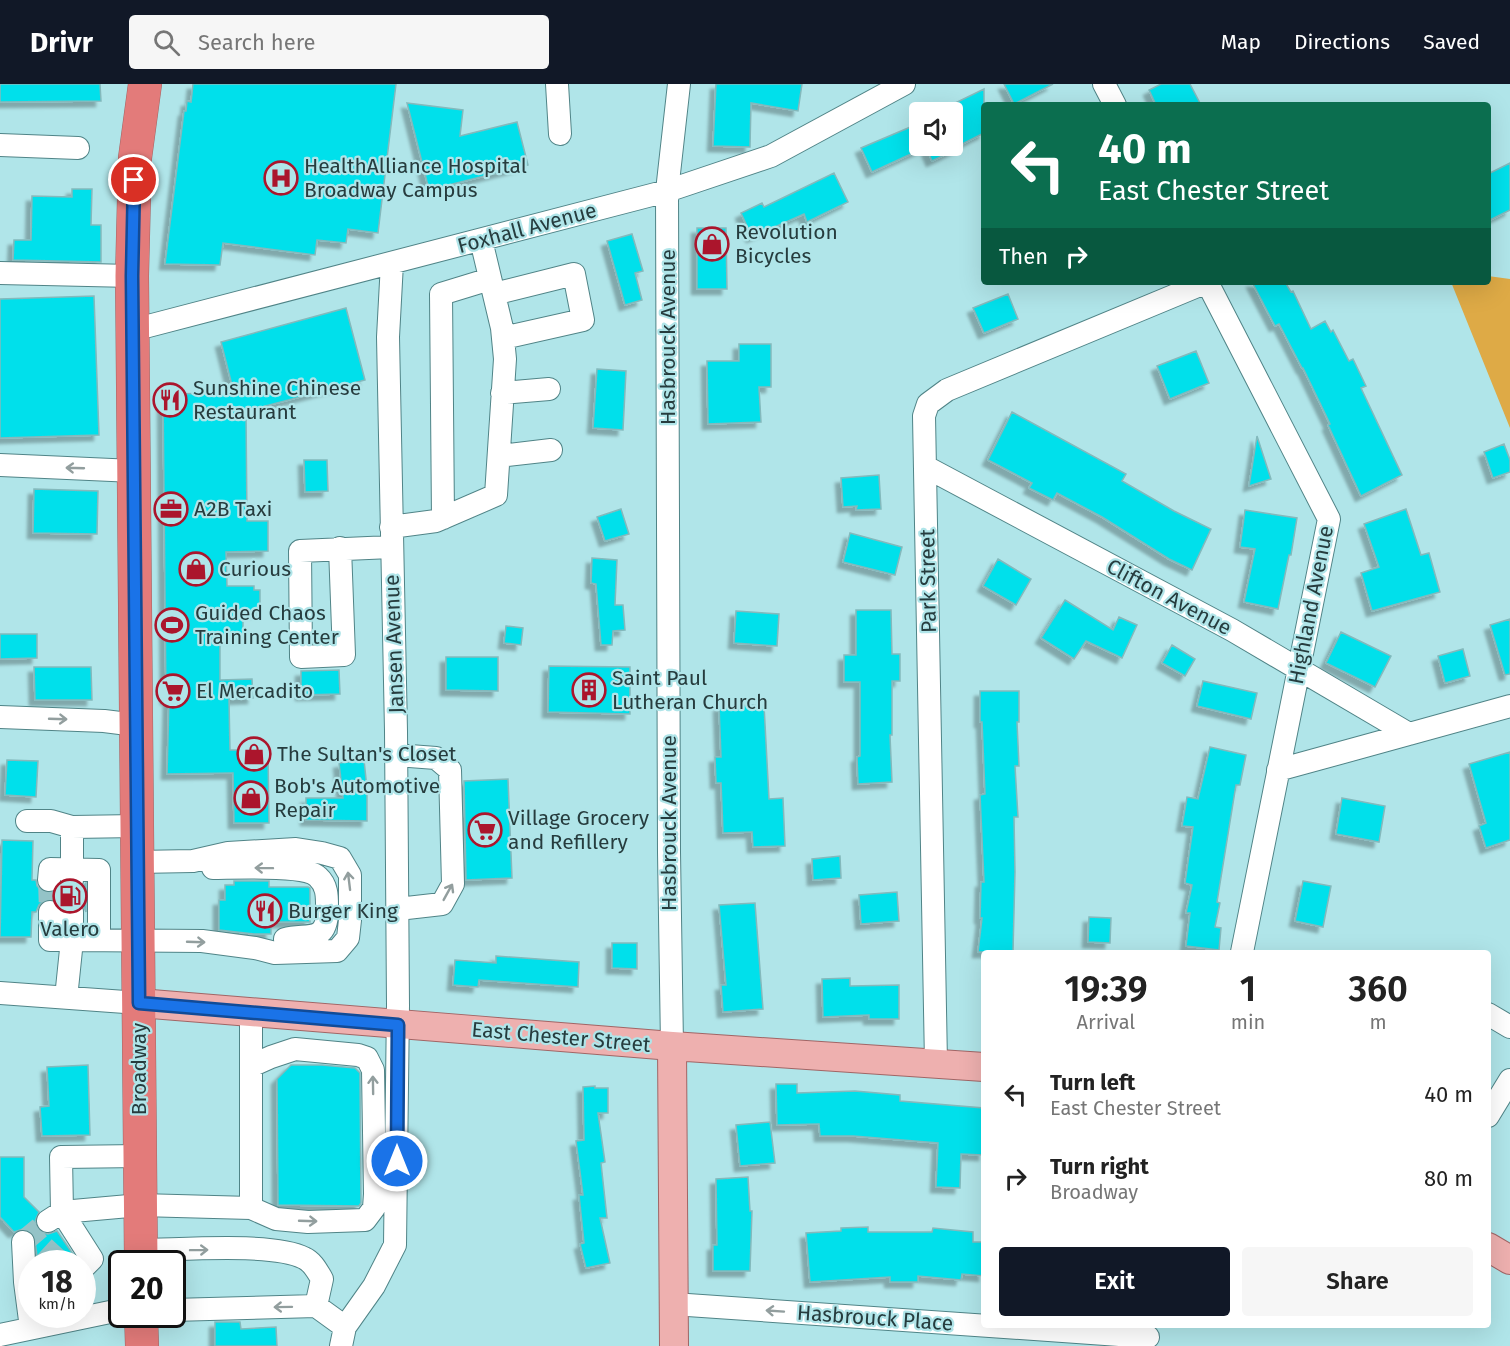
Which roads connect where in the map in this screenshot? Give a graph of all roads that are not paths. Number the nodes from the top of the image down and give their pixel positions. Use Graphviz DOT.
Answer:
graph roads {
  1 [pos="145,84"];
  2 [pos="557,84"];
  3 [pos="679,84"];
  4 [pos="904,84"];
  5 [pos="1104,84"];
  6 [pos="1113,102"];
  7 [pos="560,134"];
  8 [pos="0,144"];
  9 [pos="78,148"];
  10 [pos="667,191"];
  11 [pos="481,240"];
  12 [pos="392,263"];
  13 [pos="0,273"];
  14 [pos="132,276"];
  15 [pos="1200,285"];
  16 [pos="1209,285"];
  17 [pos="492,286"];
  18 [pos="133,330"];
  19 [pos="503,338"];
  20 [pos="549,389"];
  21 [pos="502,393"];
  22 [pos="551,450"];
  23 [pos="499,456"];
  24 [pos="0,465"];
  25 [pos="926,467"];
  26 [pos="134,471"];
  27 [pos="444,518"];
  28 [pos="391,537"];
  29 [pos="340,548"];
  30 [pos="1299,669"];
  31 [pos="1510,706"];
  32 [pos="0,717"];
  33 [pos="136,725"];
  34 [pos="1409,734"];
  35 [pos="396,754"];
  36 [pos="1278,770"];
  37 [pos="27,821"];
  38 [pos="137,826"];
  39 [pos="72,827"];
  40 [pos="137,862"];
  41 [pos="72,875"];
  42 [pos="50,880"];
  43 [pos="398,909"];
  44 [pos="61,912"];
  45 [pos="72,940"];
  46 [pos="99,940"];
  47 [pos="138,941"];
  48 [pos="1242,950"];
  49 [pos="0,993"];
  50 [pos="66,998"];
  51 [pos="139,1003"];
  52 [pos="251,1011"];
  53 [pos="1491,1016"];
  54 [pos="398,1025"];
  55 [pos="1510,1027"];
  56 [pos="672,1046"];
  57 [pos="936,1063"];
  58 [pos="251,1066"];
  59 [pos="981,1066"];
  60 [pos="1510,1080"];
  61 [pos="1491,1111"];
  62 [pos="140,1156"];
  63 [pos="140,1205"];
  64 [pos="251,1208"];
  65 [pos="55,1217"];
  66 [pos="66,1240"];
  67 [pos="23,1242"];
  68 [pos="1491,1249"];
  69 [pos="24,1250"];
  70 [pos="84,1250"];
  71 [pos="141,1250"];
  72 [pos="186,1254"];
  73 [pos="1510,1260"];
  74 [pos="673,1304"];
  75 [pos="316,1306"];
  76 [pos="186,1310"];
  77 [pos="981,1325"];
  78 [pos="31,1328"];
  79 [pos="141,1328"];
  80 [pos="1029,1328"];
  81 [pos="0,1335"];
  82 [pos="343,1336"];
  83 [pos="1148,1336"];
  84 [pos="142,1346"];
  85 [pos="674,1346"];
  1 -- 14 [label="highway, Broadway"];
  2 -- 7 [label="street"];
  3 -- 10 [label="street, Hasbrouck Avenue"];
  4 -- 10 [label="street, Foxhall Avenue"];
  5 -- 6 [label="street"];
  8 -- 9 [label="street"];
  10 -- 11 [label="street, Foxhall Avenue"];
  10 -- 56 [label="street, Hasbrouck Avenue"];
  11 -- 12 [label="street, Foxhall Avenue"];
  11 -- 17 [label="street"];
  12 -- 18 [label="street, Foxhall Avenue"];
  12 -- 28 [label="street, Jansen Avenue"];
  13 -- 14 [label="street"];
  14 -- 18 [label="highway, Broadway"];
  15 -- 25 [label="street, Park Street"];
  16 -- 30 [label="street, Highland Avenue"];
  17 -- 19 [label="street"];
  17 -- 19 [label="street"];
  17 -- 27 [label="street"];
  18 -- 26 [label="highway, Broadway"];
  19 -- 21 [label="street"];
  20 -- 21 [label="street"];
  21 -- 23 [label="street"];
  22 -- 23 [label="street"];
  23 -- 27 [label="street"];
  26 -- 24 [label="street, one-way"];
  25 -- 30 [label="street, Clifton Avenue"];
  25 -- 57 [label="street, Park Street"];
  26 -- 33 [label="highway, Broadway"];
  27 -- 28 [label="street"];
  28 -- 29 [label="street"];
  28 -- 35 [label="street, Jansen Avenue"];
  29 -- 29 [label="street"];
  30 -- 34 [label="street, Clifton Avenue"];
  30 -- 36 [label="street, Highland Avenue"];
  31 -- 34 [label="street"];
  32 -- 33 [label="street, one-way"];
  33 -- 38 [label="highway, Broadway"];
  34 -- 36 [label="street"];
  35 -- 43 [label="street, Jansen Avenue"];
  43 -- 35 [label="street, one-way"];
  36 -- 48 [label="street, Highland Avenue"];
  37 -- 39 [label="street"];
  38 -- 39 [label="street"];
  38 -- 40 [label="highway, Broadway"];
  39 -- 41 [label="street"];
  40 -- 47 [label="highway, Broadway"];
  47 -- 40 [label="street, one-way"];
  41 -- 42 [label="street"];
  41 -- 46 [label="street"];
  43 -- 54 [label="street, Jansen Avenue"];
  44 -- 45 [label="street"];
  45 -- 46 [label="street"];
  45 -- 50 [label="street"];
  46 -- 47 [label="street"];
  47 -- 51 [label="highway, Broadway"];
  49 -- 50 [label="street"];
  50 -- 51 [label="street"];
  51 -- 52 [label="main road, East Chester Street"];
  51 -- 62 [label="highway, Broadway"];
  52 -- 54 [label="main road, East Chester Street"];
  52 -- 58 [label="street"];
  53 -- 55 [label="street"];
  54 -- 56 [label="main road, East Chester Street"];
  54 -- 82 [label="street, Jansen Avenue"];
  56 -- 57 [label="main road, East Chester Street"];
  56 -- 74 [label="main road, Hasbrouck Avenue"];
  57 -- 59 [label="main road, East Chester Street"];
  58 -- 64 [label="street"];
  64 -- 58 [label="street, one-way"];
  60 -- 61 [label="street"];
  62 -- 63 [label="highway, Broadway"];
  62 -- 65 [label="street"];
  63 -- 64 [label="street"];
  63 -- 65 [label="street"];
  63 -- 71 [label="highway, Broadway"];
  65 -- 66 [label="street"];
  65 -- 70 [label="street"];
  67 -- 69 [label="street"];
  68 -- 73 [label="main road"];
  72 -- 75 [label="street, one-way"];
  77 -- 74 [label="street, Hasbrouck Place, one-way"];
  74 -- 85 [label="main road, Hasbrouck Avenue"];
  75 -- 76 [label="street, one-way"];
  75 -- 82 [label="street"];
  78 -- 81 [label="street"];
  79 -- 84 [label="highway"];
  83 -- 80 [label="street, Hasbrouck Place, one-way"];
}
